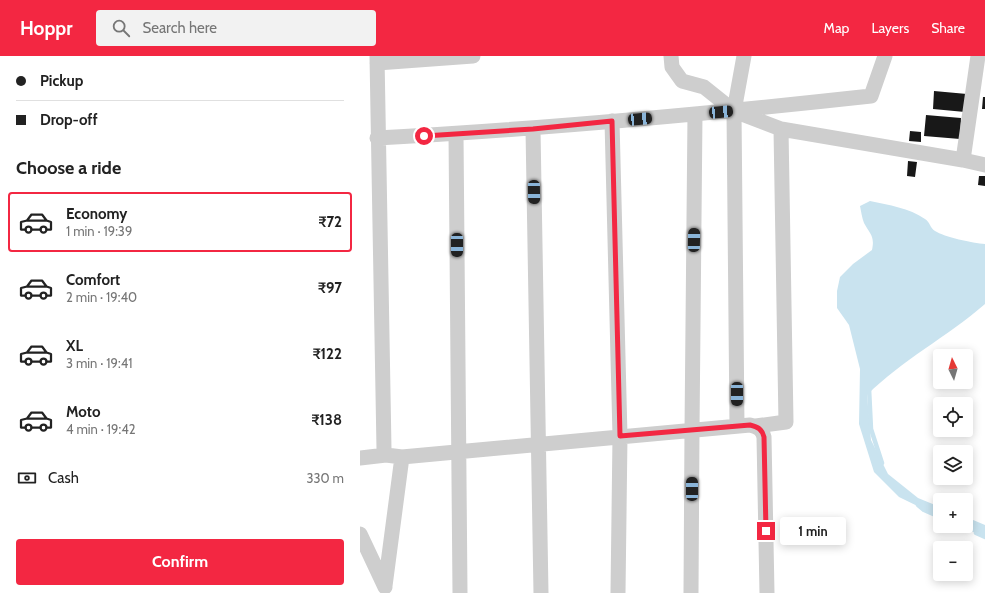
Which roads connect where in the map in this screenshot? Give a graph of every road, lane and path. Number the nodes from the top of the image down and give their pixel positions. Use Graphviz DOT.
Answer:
graph roads {
  1 [pos="473,56"];
  2 [pos="671,56"];
  3 [pos="744,56"];
  4 [pos="885,56"];
  5 [pos="978,56"];
  6 [pos="377,59"];
  7 [pos="734,111"];
  8 [pos="695,114"];
  9 [pos="612,121"];
  10 [pos="533,129"];
  11 [pos="781,129"];
  12 [pos="456,134"];
  13 [pos="378,138"];
  14 [pos="963,160"];
  15 [pos="985,165"];
  16 [pos="737,426"];
  17 [pos="756,426"];
  18 [pos="692,430"];
  19 [pos="620,436"];
  20 [pos="538,444"];
  21 [pos="458,451"];
  22 [pos="386,455"];
  23 [pos="402,457"];
  24 [pos="360,458"];
  25 [pos="360,534"];
  26 [pos="386,589"];
  27 [pos="460,593"];
  28 [pos="541,593"];
  29 [pos="618,593"];
  30 [pos="691,593"];
  31 [pos="767,593"];
  1 -- 6 [label="street"];
  2 -- 7 [label="street"];
  3 -- 7 [label="street"];
  4 -- 7 [label="street"];
  5 -- 14 [label="street"];
  6 -- 13 [label="street"];
  7 -- 8 [label="street"];
  7 -- 11 [label="street"];
  7 -- 16 [label="street"];
  8 -- 9 [label="street"];
  8 -- 18 [label="street"];
  9 -- 10 [label="street"];
  9 -- 19 [label="street"];
  10 -- 12 [label="street"];
  10 -- 20 [label="street"];
  11 -- 14 [label="street"];
  11 -- 17 [label="street"];
  12 -- 13 [label="street"];
  12 -- 21 [label="street"];
  13 -- 22 [label="street"];
  14 -- 15 [label="street"];
  16 -- 17 [label="street"];
  16 -- 18 [label="street"];
  17 -- 31 [label="street"];
  18 -- 19 [label="street"];
  18 -- 30 [label="street"];
  19 -- 20 [label="street"];
  19 -- 29 [label="street"];
  20 -- 21 [label="street"];
  20 -- 28 [label="street"];
  21 -- 23 [label="street"];
  21 -- 27 [label="street"];
  22 -- 23 [label="street"];
  22 -- 24 [label="street"];
  23 -- 26 [label="street"];
  25 -- 26 [label="street"];
}
